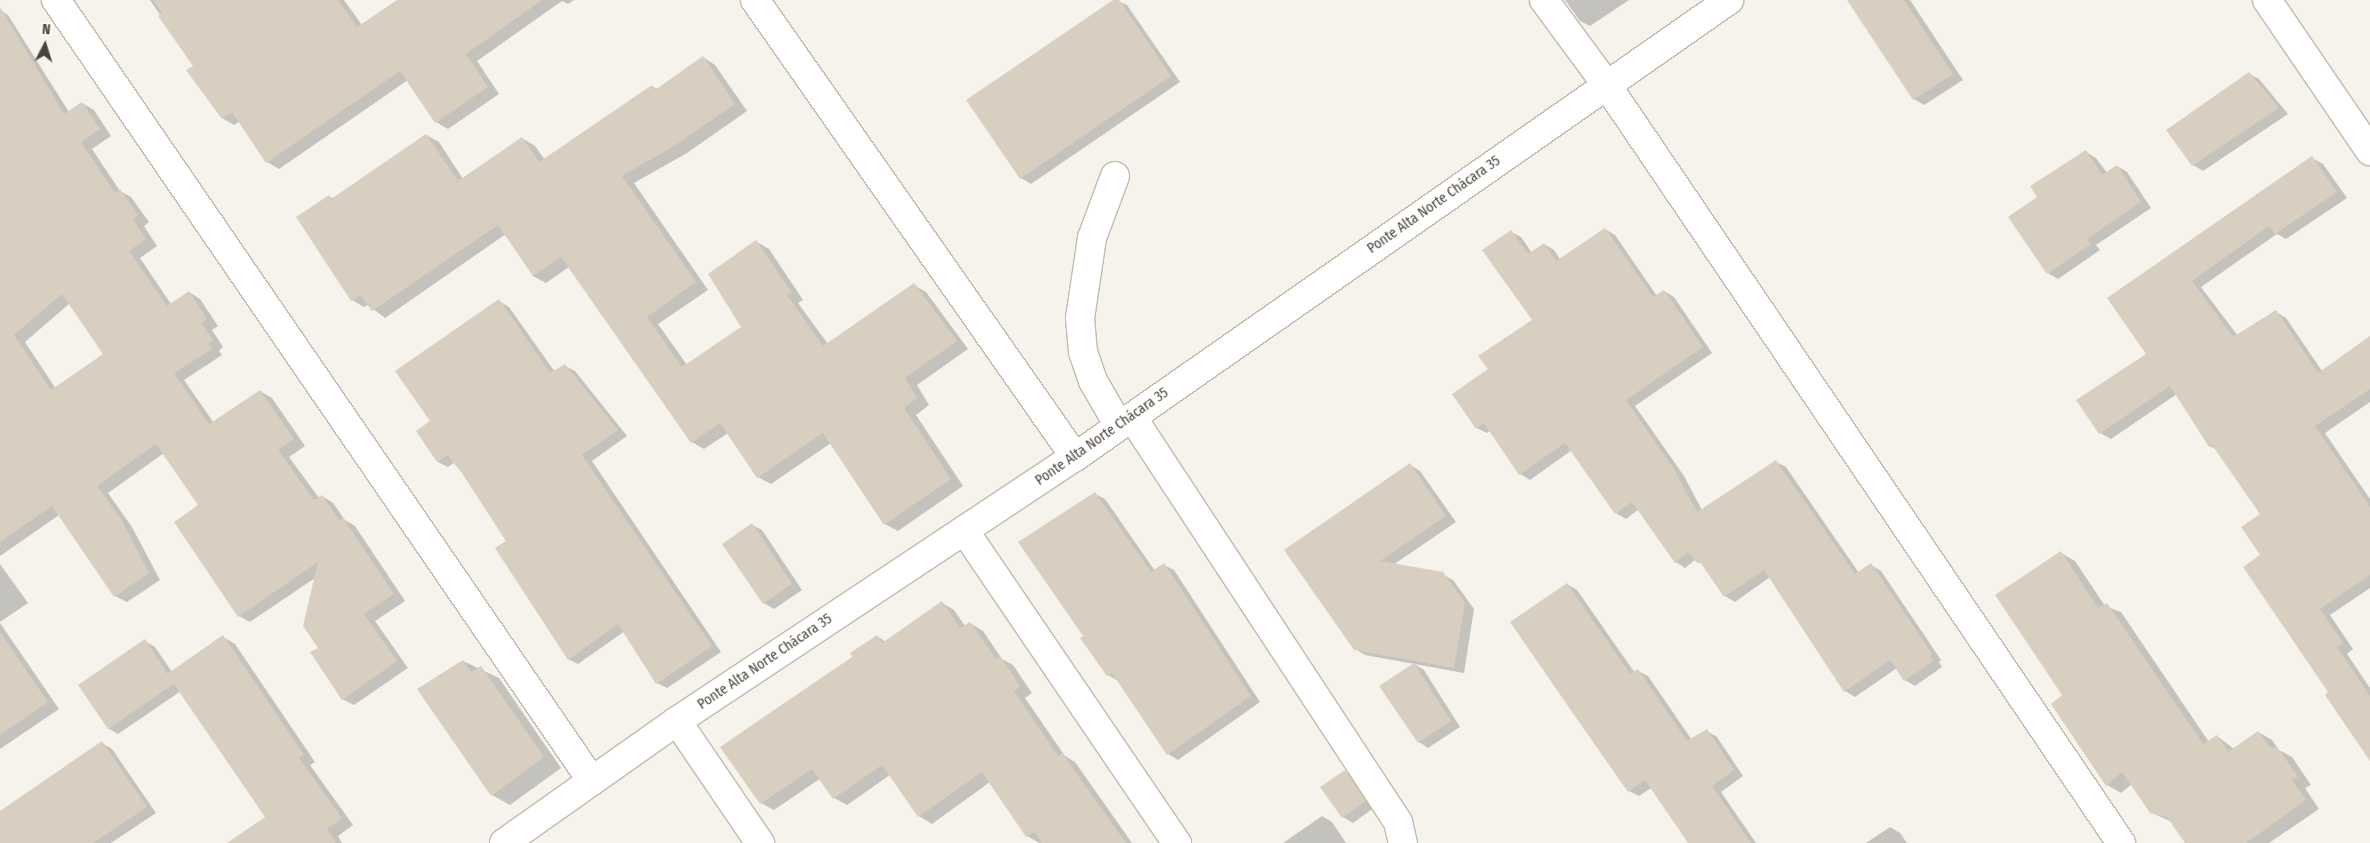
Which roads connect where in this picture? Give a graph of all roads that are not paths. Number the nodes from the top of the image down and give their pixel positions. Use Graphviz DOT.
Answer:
graph roads {
  1 [pos="56,0"];
  2 [pos="755,0"];
  3 [pos="1544,0"];
  4 [pos="1729,0"];
  5 [pos="2267,0"];
  6 [pos="1606,84"];
  7 [pos="2370,151"];
  8 [pos="1115,176"];
  9 [pos="1126,421"];
  10 [pos="1075,457"];
  11 [pos="964,530"];
  12 [pos="676,721"];
  13 [pos="592,781"];
  14 [pos="532,835"];
  15 [pos="504,843"];
  16 [pos="760,843"];
  17 [pos="1177,843"];
  18 [pos="1403,843"];
  19 [pos="2121,843"];
  1 -- 13 [label="street"];
  2 -- 10 [label="street"];
  3 -- 6 [label="street"];
  4 -- 6 [label="street, Ponte Alta Norte Chácara 35"];
  5 -- 7 [label="street"];
  6 -- 9 [label="street, Ponte Alta Norte Chácara 35"];
  6 -- 19 [label="street"];
  8 -- 9 [label="street"];
  9 -- 10 [label="street, Ponte Alta Norte Chácara 35"];
  9 -- 18 [label="street"];
  10 -- 11 [label="street, Ponte Alta Norte Chácara 35"];
  11 -- 12 [label="street, Ponte Alta Norte Chácara 35"];
  11 -- 17 [label="street"];
  12 -- 13 [label="street, Ponte Alta Norte Chácara 35"];
  12 -- 16 [label="street"];
  13 -- 14 [label="street, Ponte Alta Norte Chácara 35"];
  14 -- 15 [label="street, Ponte Alta Norte Chácara 35"];
}
